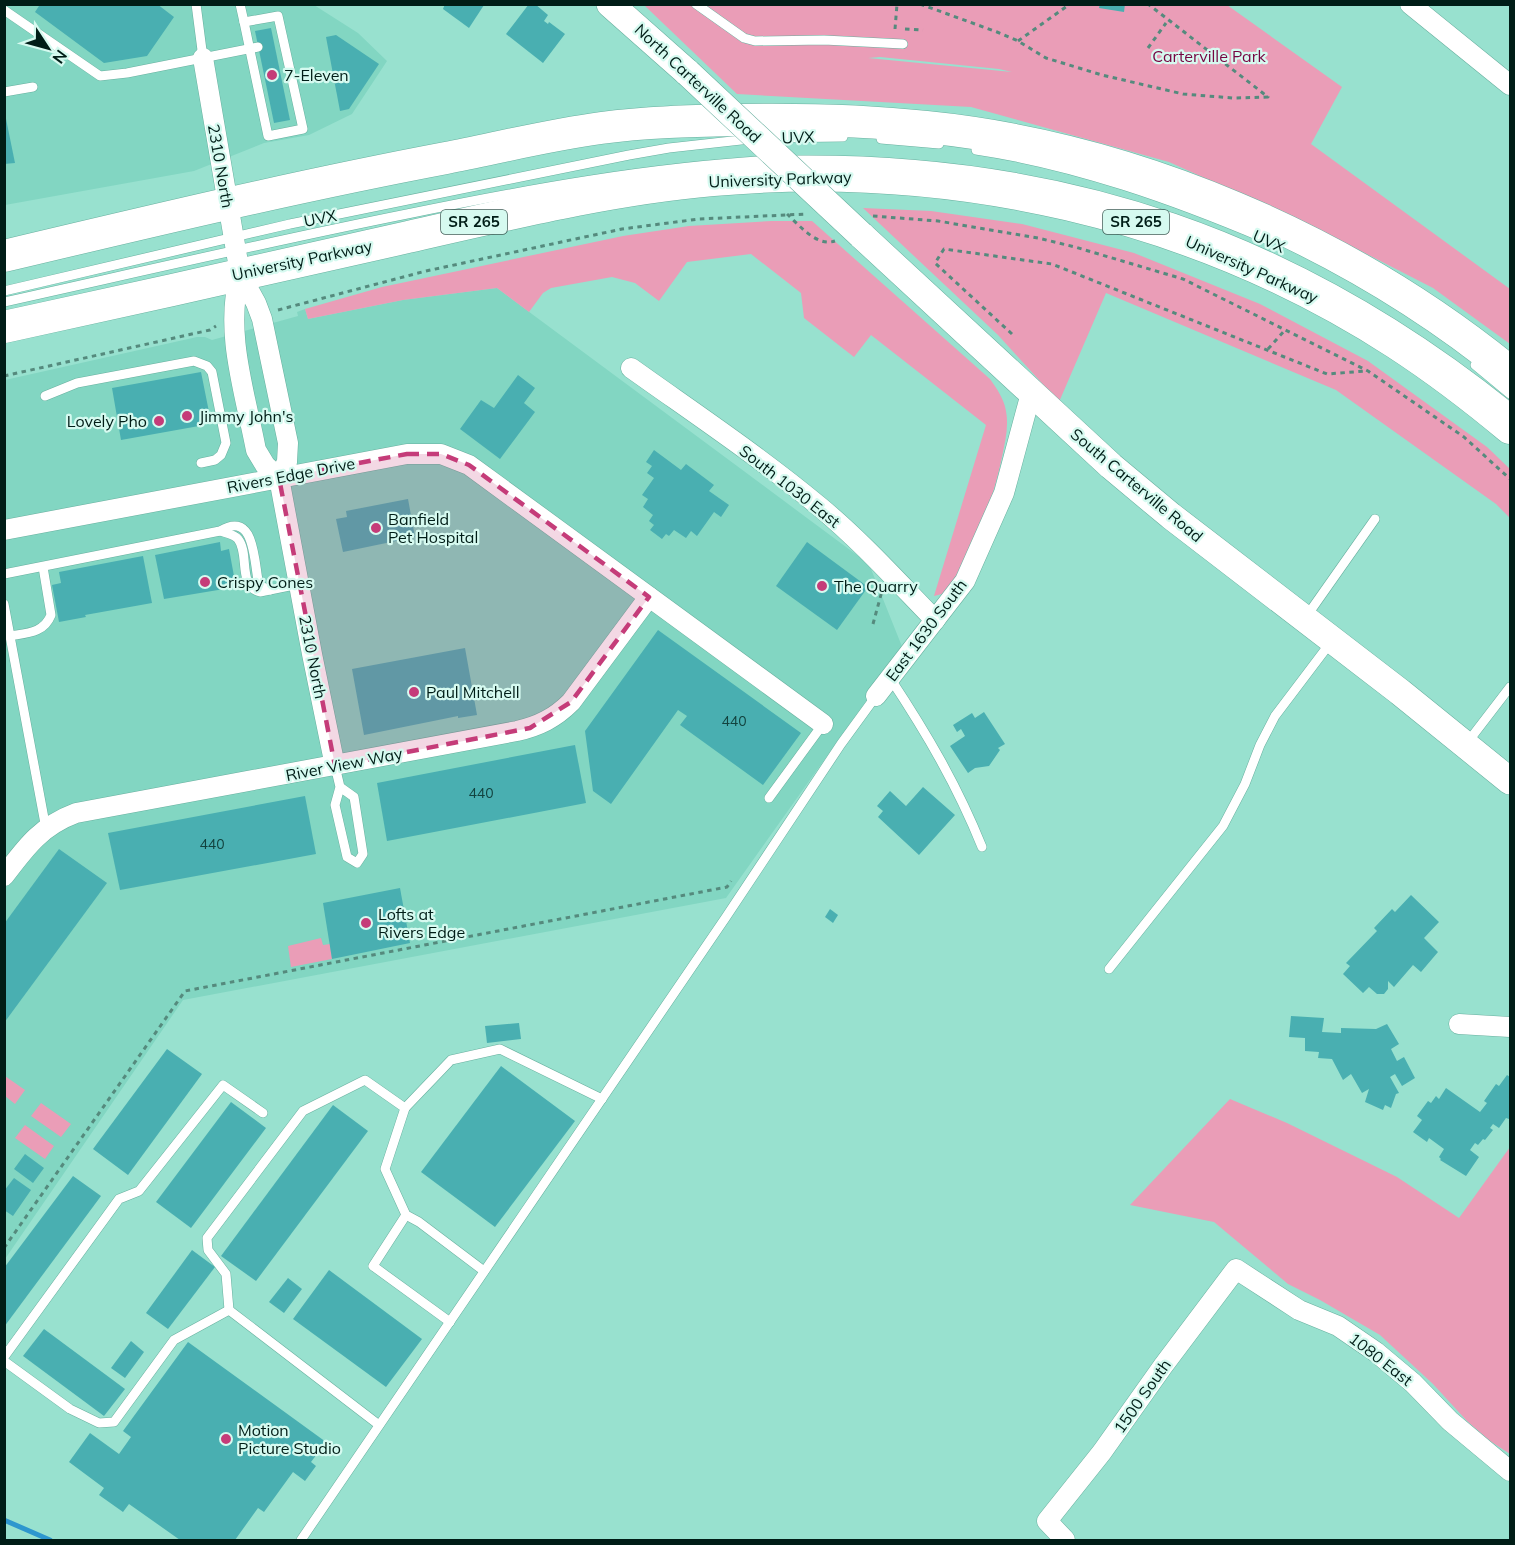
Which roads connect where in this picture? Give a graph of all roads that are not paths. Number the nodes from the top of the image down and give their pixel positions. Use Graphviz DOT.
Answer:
graph roads {
  1 [pos="240,4"];
  2 [pos="696,4"];
  3 [pos="1410,4"];
  4 [pos="197,5"];
  5 [pos="620,9"];
  6 [pos="4,10"];
  7 [pos="244,22"];
  8 [pos="903,44"];
  9 [pos="254,48"];
  10 [pos="203,58"];
  11 [pos="1510,85"];
  12 [pos="33,87"];
  13 [pos="4,92"];
  14 [pos="856,137"];
  15 [pos="874,138"];
  16 [pos="946,146"];
  17 [pos="967,148"];
  18 [pos="784,164"];
  19 [pos="227,203"];
  20 [pos="1275,243"];
  21 [pos="236,254"];
  22 [pos="4,256"];
  23 [pos="4,291"];
  24 [pos="4,302"];
  25 [pos="4,327"];
  26 [pos="1464,357"];
  27 [pos="631,368"];
  28 [pos="1510,372"];
  29 [pos="1031,393"];
  30 [pos="1510,394"];
  31 [pos="45,396"];
  32 [pos="1510,407"];
  33 [pos="1510,428"];
  34 [pos="201,463"];
  35 [pos="279,478"];
  36 [pos="1375,519"];
  37 [pos="4,530"];
  38 [pos="43,567"];
  39 [pos="4,574"];
  40 [pos="299,584"];
  41 [pos="649,597"];
  42 [pos="4,604"];
  43 [pos="1305,619"];
  44 [pos="935,620"];
  45 [pos="10,636"];
  46 [pos="1333,640"];
  47 [pos="890,678"];
  48 [pos="1510,687"];
  49 [pos="876,696"];
  50 [pos="823,724"];
  51 [pos="1465,744"];
  52 [pos="335,766"];
  53 [pos="1510,781"];
  54 [pos="340,787"];
  55 [pos="769,798"];
  56 [pos="46,829"];
  57 [pos="982,847"];
  58 [pos="4,876"];
  59 [pos="1109,969"];
  60 [pos="1460,1024"];
  61 [pos="1510,1027"];
  62 [pos="602,1099"];
  63 [pos="405,1108"];
  64 [pos="263,1113"];
  65 [pos="406,1215"];
  66 [pos="1236,1269"];
  67 [pos="484,1271"];
  68 [pos="229,1310"];
  69 [pos="450,1322"];
  70 [pos="4,1359"];
  71 [pos="380,1425"];
  72 [pos="1510,1471"];
  73 [pos="301,1540"];
  74 [pos="1065,1540"];
  1 -- 7 [label="lane"];
  2 -- 8 [label="lane"];
  3 -- 11 [label="street"];
  4 -- 10 [label="lane"];
  5 -- 18 [label="street, North Carterville Road, bridge"];
  6 -- 10 [label="lane"];
  7 -- 9 [label="lane"];
  7 -- 9 [label="lane"];
  9 -- 10 [label="lane"];
  10 -- 19 [label="street, 2310 North"];
  12 -- 13 [label="lane"];
  14 -- 21 [label="lane, UVX"];
  15 -- 16 [label="lane"];
  17 -- 20 [label="lane, UVX"];
  18 -- 29 [label="street, South Carterville Road, bridge"];
  19 -- 21 [label="street, 2310 North"];
  19 -- 22 [label="main road"];
  19 -- 28 [label="main road"];
  21 -- 23 [label="lane, UVX"];
  21 -- 24 [label="lane"];
  21 -- 25 [label="main road, University Parkway / SR 265"];
  21 -- 32 [label="lane"];
  21 -- 33 [label="main road, University Parkway / SR 265"];
  21 -- 35 [label="street, 2310 North"];
  21 -- 35 [label="street, 2310 North"];
  26 -- 30 [label="lane"];
  27 -- 44 [label="street, South 1030 East"];
  29 -- 43 [label="street, South Carterville Road"];
  29 -- 44 [label="street, East 1630 South"];
  31 -- 34 [label="lane"];
  35 -- 37 [label="street, Rivers Edge Drive"];
  35 -- 40 [label="street, 2310 North"];
  35 -- 41 [label="street, Rivers Edge Drive"];
  36 -- 43 [label="lane"];
  38 -- 39 [label="lane"];
  38 -- 40 [label="lane"];
  38 -- 45 [label="lane"];
  40 -- 52 [label="street, 2310 North"];
  41 -- 50 [label="street, Rivers Edge Drive"];
  41 -- 52 [label="street, River View Way"];
  42 -- 45 [label="lane"];
  43 -- 46 [label="street, South Carterville Road"];
  44 -- 47 [label="street, East 1630 South"];
  45 -- 56 [label="lane"];
  46 -- 51 [label="street, South Carterville Road"];
  46 -- 59 [label="lane"];
  47 -- 49 [label="street, East 1630 South"];
  47 -- 57 [label="lane"];
  48 -- 51 [label="lane"];
  49 -- 62 [label="lane"];
  50 -- 55 [label="lane"];
  51 -- 53 [label="street, South Carterville Road"];
  52 -- 54 [label="lane"];
  52 -- 56 [label="street, River View Way"];
  54 -- 54 [label="lane"];
  56 -- 58 [label="street, River View Way"];
  60 -- 61 [label="street"];
  62 -- 63 [label="lane"];
  62 -- 67 [label="lane"];
  63 -- 65 [label="lane"];
  63 -- 68 [label="lane"];
  64 -- 70 [label="lane"];
  65 -- 67 [label="lane"];
  65 -- 69 [label="lane"];
  66 -- 72 [label="street, 1080 East"];
  66 -- 74 [label="street, 1500 South"];
  67 -- 69 [label="lane"];
  68 -- 70 [label="lane"];
  68 -- 71 [label="lane"];
  69 -- 71 [label="lane"];
  71 -- 73 [label="lane"];
}
